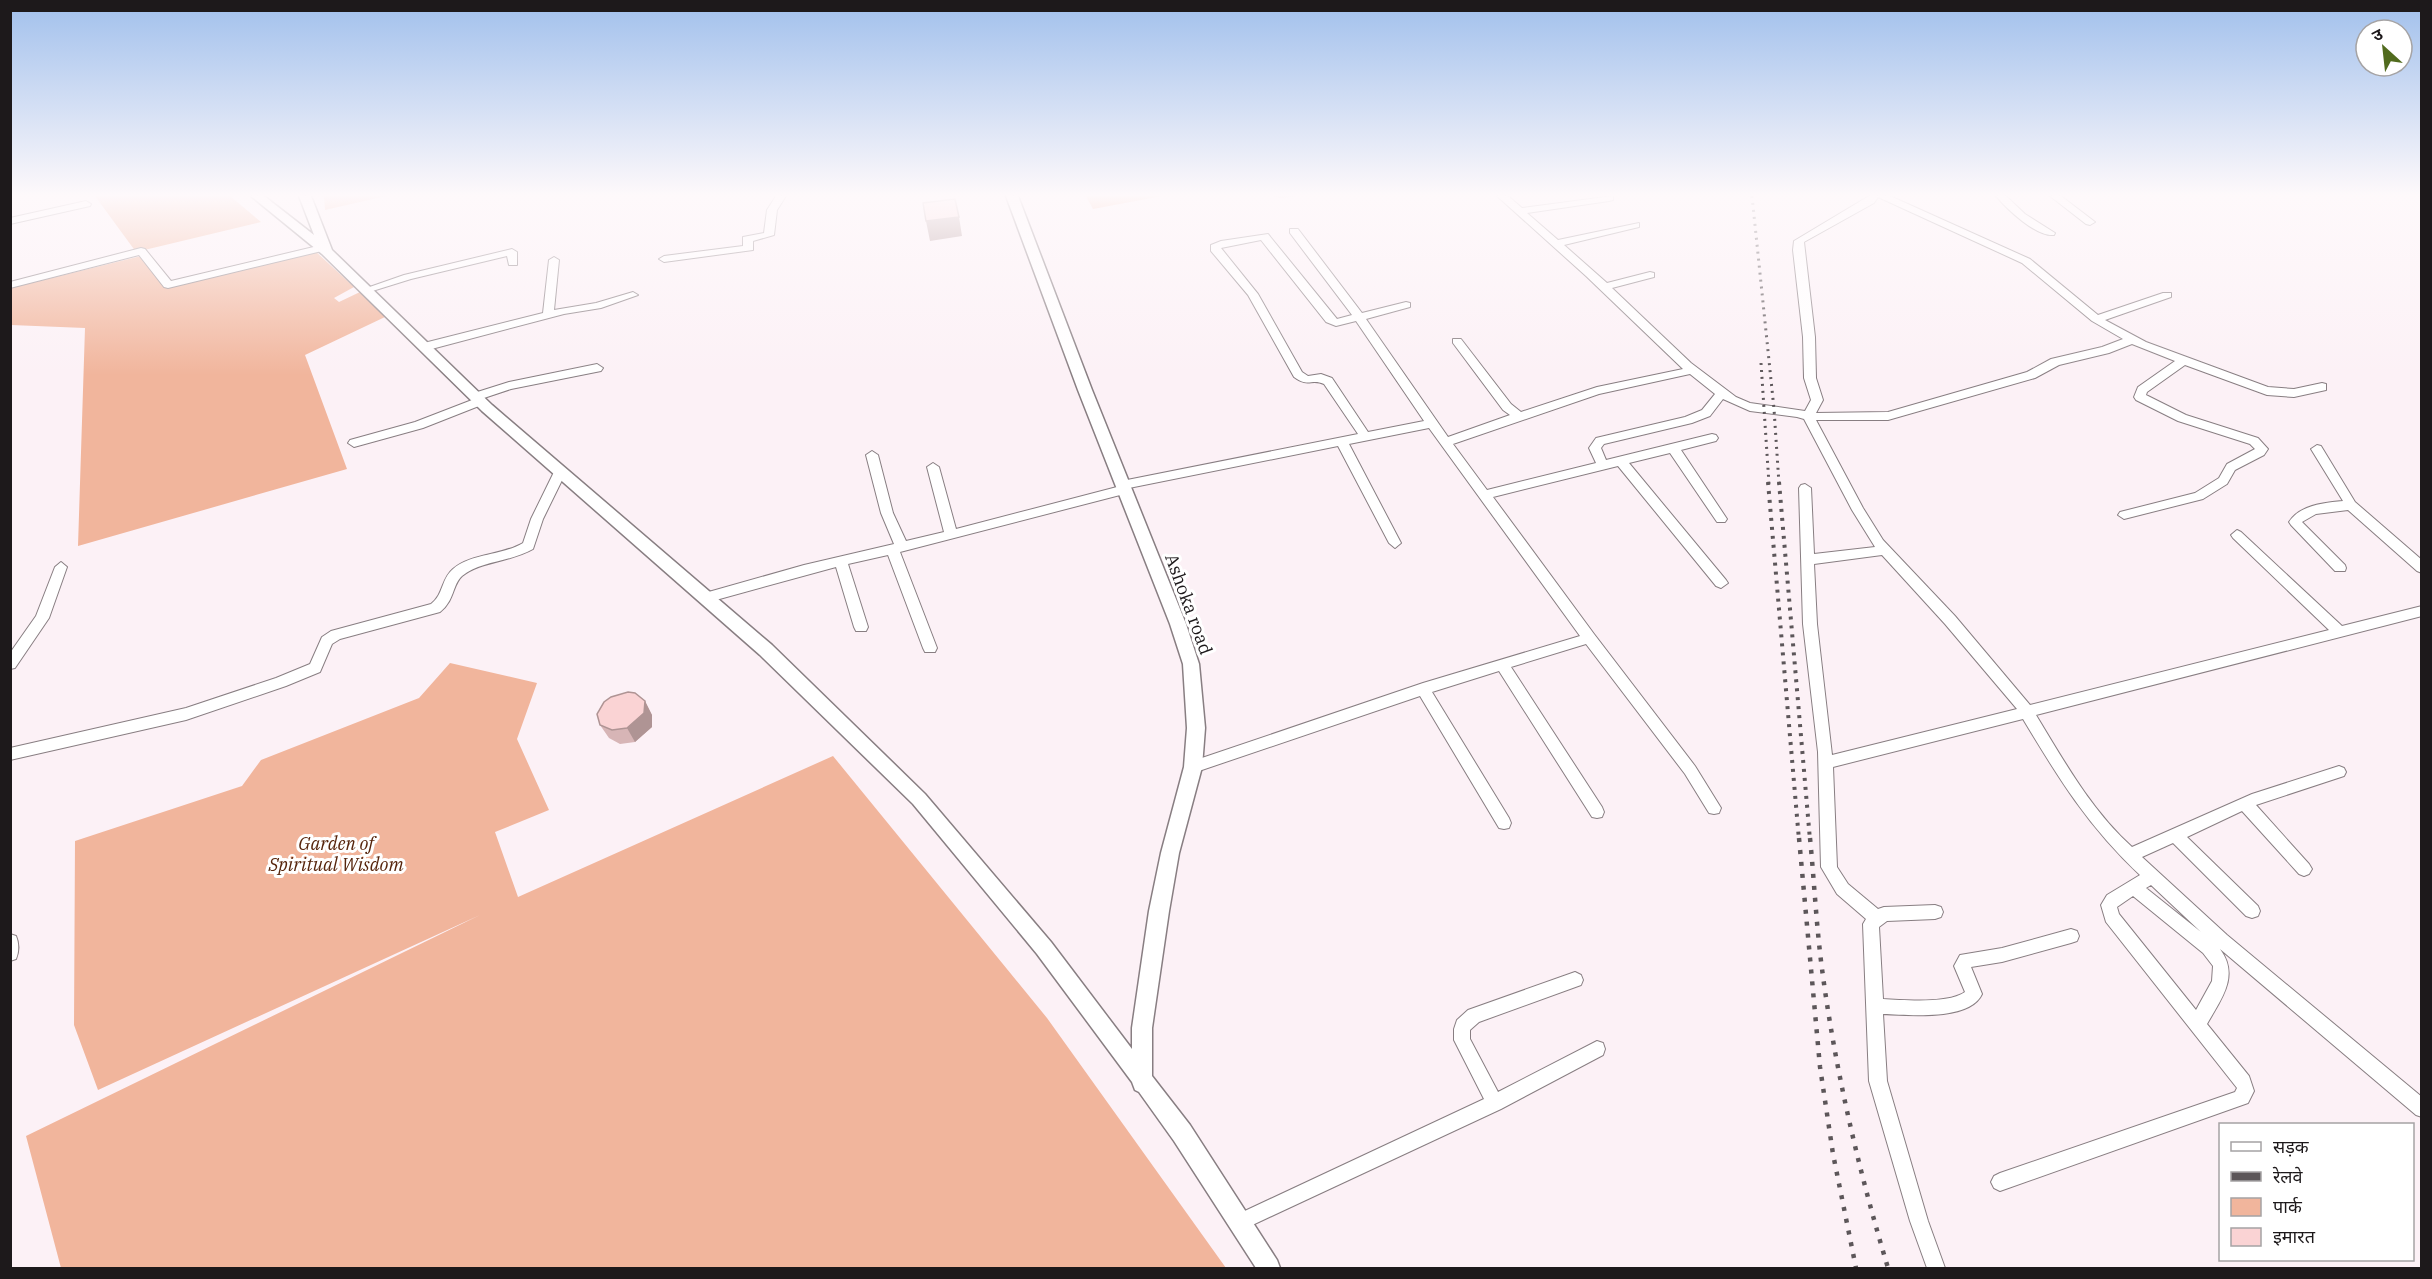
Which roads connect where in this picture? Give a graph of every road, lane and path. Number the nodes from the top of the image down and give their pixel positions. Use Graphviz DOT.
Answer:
graph roads {
  1 [pos="123,256"];
  2 [pos="145,256"];
  3 [pos="299,256"];
  4 [pos="330,256"];
  5 [pos="488,256"];
  6 [pos="512,256"];
  7 [pos="690,256"];
  8 [pos="1035,256"];
  9 [pos="1221,256"];
  10 [pos="1279,256"];
  11 [pos="1313,256"];
  12 [pos="1571,256"];
  13 [pos="1798,256"];
  14 [pos="2014,256"];
  15 [pos="664,259"];
  16 [pos="554,260"];
  17 [pos="513,263"];
  18 [pos="1650,275"];
  19 [pos="10,285"];
  20 [pos="1605,287"];
  21 [pos="366,290"];
  22 [pos="633,295"];
  23 [pos="2167,296"];
  24 [pos="1406,305"];
  25 [pos="548,315"];
  26 [pos="1359,317"];
  27 [pos="2096,319"];
  28 [pos="2132,340"];
  29 [pos="1457,341"];
  30 [pos="424,347"];
  31 [pos="2183,362"];
  32 [pos="597,368"];
  33 [pos="1693,370"];
  34 [pos="2322,387"];
  35 [pos="1722,393"];
  36 [pos="477,399"];
  37 [pos="1519,416"];
  38 [pos="1808,417"];
  39 [pos="1432,423"];
  40 [pos="1366,437"];
  41 [pos="1713,438"];
  42 [pos="1342,442"];
  43 [pos="1446,442"];
  44 [pos="354,443"];
  45 [pos="1672,448"];
  46 [pos="2317,449"];
  47 [pos="872,455"];
  48 [pos="1620,461"];
  49 [pos="1603,466"];
  50 [pos="933,467"];
  51 [pos="560,472"];
  52 [pos="1123,488"];
  53 [pos="1805,488"];
  54 [pos="1483,495"];
  55 [pos="2350,505"];
  56 [pos="2124,515"];
  57 [pos="1721,519"];
  58 [pos="951,535"];
  59 [pos="2237,535"];
  60 [pos="1395,543"];
  61 [pos="897,548"];
  62 [pos="1885,550"];
  63 [pos="1807,560"];
  64 [pos="841,562"];
  65 [pos="61,567"];
  66 [pos="2340,568"];
  67 [pos="2421,568"];
  68 [pos="1721,583"];
  69 [pos="705,598"];
  70 [pos="2421,611"];
  71 [pos="861,627"];
  72 [pos="2340,632"];
  73 [pos="1589,638"];
  74 [pos="930,648"];
  75 [pos="10,664"];
  76 [pos="1502,665"];
  77 [pos="1423,689"];
  78 [pos="2028,713"];
  79 [pos="10,754"];
  80 [pos="1826,763"];
  81 [pos="1193,767"];
  82 [pos="2339,772"];
  83 [pos="2245,804"];
  84 [pos="1714,808"];
  85 [pos="1597,812"];
  86 [pos="1504,823"];
  87 [pos="2175,835"];
  88 [pos="2130,855"];
  89 [pos="2304,869"];
  90 [pos="2152,876"];
  91 [pos="2134,887"];
  92 [pos="2252,911"];
  93 [pos="1935,912"];
  94 [pos="1877,918"];
  95 [pos="2071,936"];
  96 [pos="10,941"];
  97 [pos="10,954"];
  98 [pos="1575,980"];
  99 [pos="1874,1006"];
  100 [pos="2198,1024"];
  101 [pos="1597,1050"];
  102 [pos="1142,1083"];
  103 [pos="1495,1103"];
  104 [pos="2421,1109"];
  105 [pos="2000,1182"];
  106 [pos="1240,1222"];
  107 [pos="1269,1269"];
  108 [pos="1936,1269"];
  1 -- 19 [label="street"];
  2 -- 3 [label="street"];
  4 -- 21 [label="street"];
  5 -- 21 [label="street"];
  6 -- 17 [label="street"];
  7 -- 15 [label="street"];
  8 -- 52 [label="street, Ashoka road"];
  9 -- 40 [label="street"];
  10 -- 26 [label="street"];
  11 -- 26 [label="street"];
  12 -- 20 [label="street"];
  13 -- 38 [label="street"];
  14 -- 27 [label="street"];
  16 -- 25 [label="street"];
  18 -- 20 [label="street"];
  20 -- 33 [label="street"];
  21 -- 30 [label="street"];
  22 -- 25 [label="street"];
  23 -- 27 [label="street"];
  24 -- 26 [label="street"];
  25 -- 30 [label="street"];
  26 -- 39 [label="street"];
  27 -- 28 [label="street"];
  28 -- 31 [label="street"];
  28 -- 38 [label="street"];
  29 -- 37 [label="street"];
  30 -- 36 [label="street"];
  31 -- 34 [label="street"];
  31 -- 56 [label="street"];
  32 -- 36 [label="street"];
  33 -- 35 [label="street"];
  33 -- 37 [label="street"];
  35 -- 38 [label="street"];
  35 -- 49 [label="street"];
  36 -- 44 [label="street"];
  36 -- 51 [label="street"];
  37 -- 43 [label="street"];
  38 -- 62 [label="street"];
  39 -- 40 [label="street"];
  39 -- 43 [label="street"];
  40 -- 42 [label="street"];
  41 -- 45 [label="street"];
  42 -- 52 [label="street"];
  42 -- 60 [label="street"];
  43 -- 54 [label="street"];
  45 -- 48 [label="street"];
  45 -- 57 [label="street"];
  46 -- 55 [label="street"];
  47 -- 61 [label="street"];
  48 -- 49 [label="street"];
  48 -- 68 [label="street"];
  49 -- 54 [label="street"];
  50 -- 58 [label="street"];
  51 -- 69 [label="street"];
  51 -- 79 [label="street"];
  52 -- 58 [label="street"];
  52 -- 81 [label="street, Ashoka road"];
  53 -- 63 [label="street"];
  54 -- 73 [label="street"];
  55 -- 66 [label="street"];
  55 -- 67 [label="street"];
  58 -- 61 [label="street"];
  59 -- 72 [label="street"];
  61 -- 64 [label="street"];
  61 -- 74 [label="street"];
  62 -- 63 [label="street"];
  62 -- 78 [label="street"];
  63 -- 80 [label="street"];
  64 -- 69 [label="street"];
  64 -- 71 [label="street"];
  65 -- 75 [label="street"];
  69 -- 102 [label="street"];
  70 -- 72 [label="street"];
  72 -- 78 [label="street"];
  73 -- 76 [label="street"];
  73 -- 84 [label="street"];
  76 -- 77 [label="street"];
  76 -- 85 [label="street"];
  77 -- 81 [label="street"];
  77 -- 86 [label="street"];
  78 -- 80 [label="street"];
  78 -- 88 [label="street"];
  80 -- 94 [label="street"];
  81 -- 102 [label="street, Ashoka road"];
  82 -- 83 [label="street"];
  83 -- 87 [label="street"];
  83 -- 89 [label="street"];
  87 -- 88 [label="street"];
  87 -- 92 [label="street"];
  88 -- 90 [label="street"];
  90 -- 91 [label="street"];
  90 -- 104 [label="street"];
  91 -- 100 [label="street"];
  91 -- 100 [label="street"];
  93 -- 94 [label="street"];
  94 -- 99 [label="street"];
  95 -- 99 [label="street"];
  96 -- 97 [label="street"];
  98 -- 103 [label="street"];
  99 -- 108 [label="street"];
  100 -- 105 [label="street"];
  101 -- 103 [label="street"];
  102 -- 106 [label="street"];
  103 -- 106 [label="street"];
  106 -- 107 [label="street"];
}
